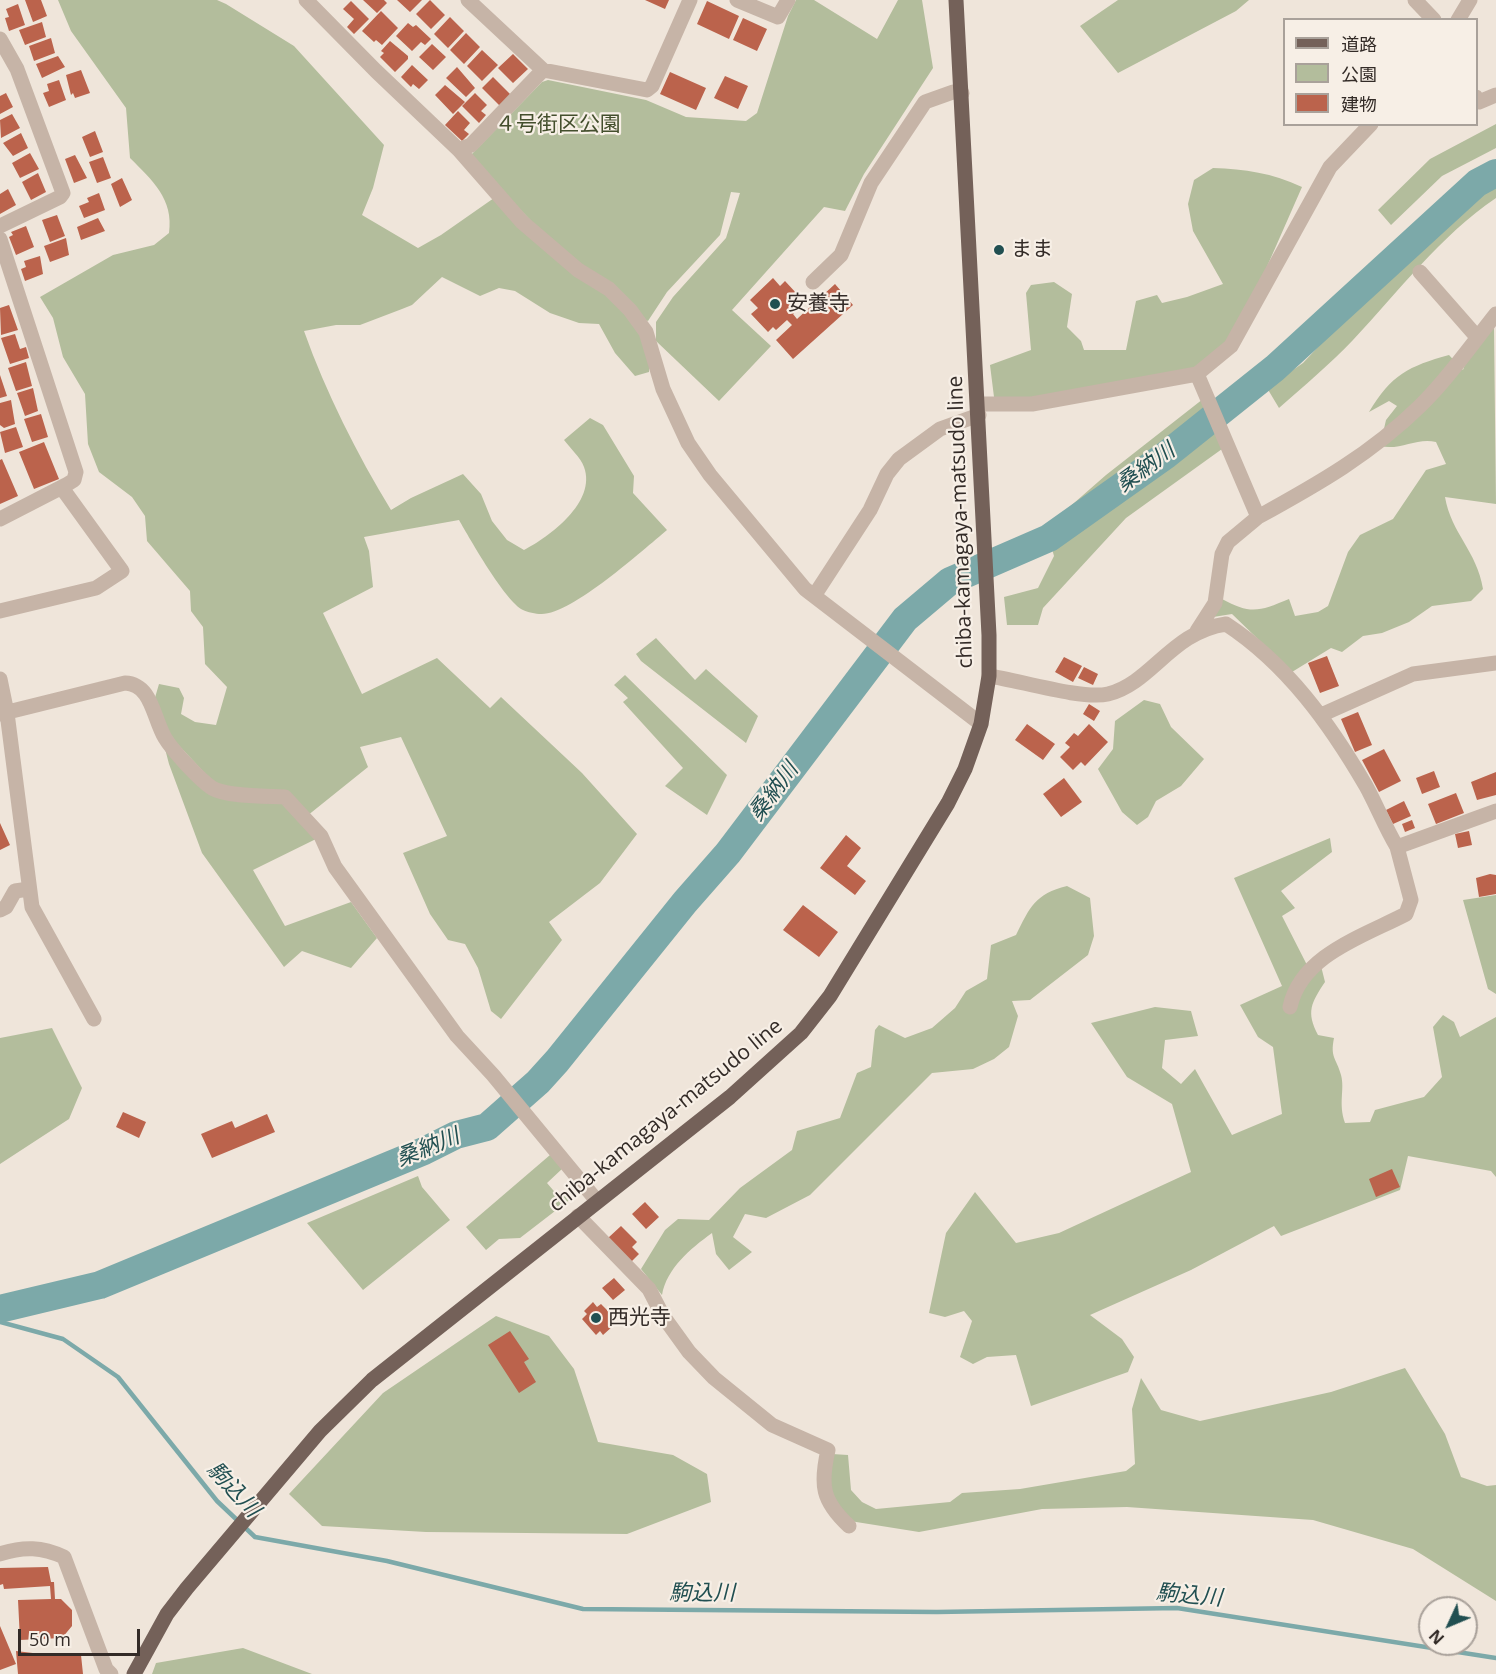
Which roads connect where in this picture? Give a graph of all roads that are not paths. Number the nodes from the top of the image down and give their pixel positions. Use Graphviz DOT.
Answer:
graph roads {
  1 [pos="306,0"];
  2 [pos="468,0"];
  3 [pos="690,0"];
  4 [pos="737,0"];
  5 [pos="788,0"];
  6 [pos="956,0"];
  7 [pos="1415,0"];
  8 [pos="1470,0"];
  9 [pos="1432,18"];
  10 [pos="1459,18"];
  11 [pos="0,39"];
  12 [pos="543,70"];
  13 [pos="962,93"];
  14 [pos="1496,95"];
  15 [pos="1478,100"];
  16 [pos="1369,126"];
  17 [pos="459,150"];
  18 [pos="0,226"];
  19 [pos="0,239"];
  20 [pos="1420,272"];
  21 [pos="813,282"];
  22 [pos="1496,314"];
  23 [pos="1478,337"];
  24 [pos="1197,374"];
  25 [pos="979,409"];
  26 [pos="62,488"];
  27 [pos="1258,517"];
  28 [pos="0,519"];
  29 [pos="814,596"];
  30 [pos="0,611"];
  31 [pos="1197,631"];
  32 [pos="1496,663"];
  33 [pos="989,676"];
  34 [pos="0,679"];
  35 [pos="4,714"];
  36 [pos="1321,715"];
  37 [pos="981,724"];
  38 [pos="1496,811"];
  39 [pos="1397,847"];
  40 [pos="29,889"];
  41 [pos="0,910"];
  42 [pos="1290,1007"];
  43 [pos="94,1019"];
  44 [pos="597,1202"];
  45 [pos="578,1215"];
  46 [pos="849,1526"];
  47 [pos="0,1554"];
  48 [pos="111,1674"];
  49 [pos="134,1674"];
  1 -- 17 [label="street"];
  2 -- 12 [label="street"];
  3 -- 12 [label="street"];
  4 -- 5 [label="street"];
  6 -- 13 [label="main road, chiba-kamagaya-matsudo line"];
  7 -- 9 [label="street"];
  8 -- 10 [label="street"];
  11 -- 18 [label="street"];
  12 -- 17 [label="street"];
  13 -- 21 [label="street"];
  13 -- 25 [label="main road, chiba-kamagaya-matsudo line"];
  14 -- 15 [label="street"];
  16 -- 24 [label="street"];
  17 -- 29 [label="street"];
  19 -- 26 [label="street"];
  20 -- 23 [label="street"];
  22 -- 23 [label="street"];
  23 -- 27 [label="street"];
  24 -- 25 [label="street"];
  24 -- 27 [label="street"];
  25 -- 29 [label="street"];
  25 -- 33 [label="main road, chiba-kamagaya-matsudo line"];
  26 -- 28 [label="street"];
  26 -- 30 [label="street"];
  27 -- 31 [label="street"];
  29 -- 37 [label="street"];
  31 -- 33 [label="street"];
  31 -- 36 [label="street"];
  32 -- 36 [label="street"];
  33 -- 37 [label="main road, chiba-kamagaya-matsudo line"];
  34 -- 35 [label="street"];
  35 -- 40 [label="street"];
  35 -- 44 [label="street"];
  36 -- 39 [label="street"];
  37 -- 44 [label="main road, chiba-kamagaya-matsudo line"];
  38 -- 39 [label="street"];
  39 -- 42 [label="street"];
  40 -- 41 [label="street"];
  40 -- 43 [label="street"];
  44 -- 45 [label="main road, chiba-kamagaya-matsudo line"];
  45 -- 46 [label="street"];
  45 -- 49 [label="main road, chiba-kamagaya-matsudo line"];
  47 -- 48 [label="street"];
}
